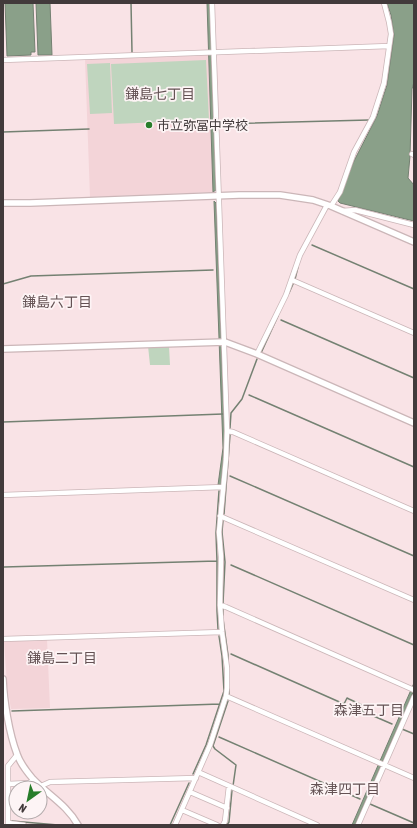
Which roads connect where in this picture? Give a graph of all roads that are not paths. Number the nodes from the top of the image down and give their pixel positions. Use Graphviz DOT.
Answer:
graph roads {
  1 [pos="212,3"];
  2 [pos="384,3"];
  3 [pos="389,46"];
  4 [pos="214,52"];
  5 [pos="3,60"];
  6 [pos="218,196"];
  7 [pos="3,203"];
  8 [pos="329,205"];
  9 [pos="342,211"];
  10 [pos="414,225"];
  11 [pos="414,242"];
  12 [pos="292,280"];
  13 [pos="414,334"];
  14 [pos="225,342"];
  15 [pos="3,349"];
  16 [pos="257,354"];
  17 [pos="414,423"];
  18 [pos="227,431"];
  19 [pos="222,488"];
  20 [pos="3,495"];
  21 [pos="414,511"];
  22 [pos="220,516"];
  23 [pos="414,600"];
  24 [pos="220,605"];
  25 [pos="222,632"];
  26 [pos="3,639"];
  27 [pos="3,679"];
  28 [pos="412,689"];
  29 [pos="226,696"];
  30 [pos="414,697"];
  31 [pos="17,755"];
  32 [pos="382,764"];
  33 [pos="198,772"];
  34 [pos="196,778"];
  35 [pos="414,778"];
  36 [pos="8,780"];
  37 [pos="34,780"];
  38 [pos="48,783"];
  39 [pos="229,786"];
  40 [pos="190,792"];
  41 [pos="48,793"];
  42 [pos="227,808"];
  43 [pos="182,810"];
  44 [pos="3,819"];
  45 [pos="8,823"];
  46 [pos="24,825"];
  47 [pos="78,825"];
  48 [pos="175,825"];
  49 [pos="217,825"];
  50 [pos="223,825"];
  51 [pos="317,825"];
  52 [pos="358,825"];
  1 -- 4 [label="street"];
  2 -- 3 [label="street"];
  3 -- 4 [label="street"];
  3 -- 8 [label="street"];
  4 -- 5 [label="street"];
  4 -- 6 [label="street"];
  6 -- 7 [label="street"];
  6 -- 8 [label="street"];
  6 -- 14 [label="street"];
  8 -- 9 [label="street"];
  8 -- 12 [label="street"];
  9 -- 10 [label="street"];
  9 -- 11 [label="street"];
  12 -- 13 [label="street"];
  12 -- 16 [label="street"];
  14 -- 15 [label="street"];
  14 -- 16 [label="street"];
  14 -- 18 [label="street"];
  16 -- 17 [label="street"];
  18 -- 19 [label="street"];
  18 -- 21 [label="street"];
  19 -- 20 [label="street"];
  19 -- 22 [label="street"];
  22 -- 23 [label="street"];
  22 -- 24 [label="street"];
  24 -- 25 [label="street"];
  24 -- 28 [label="street"];
  25 -- 26 [label="street"];
  25 -- 29 [label="street"];
  27 -- 31 [label="street"];
  29 -- 32 [label="street"];
  29 -- 33 [label="street"];
  30 -- 32 [label="street"];
  31 -- 36 [label="street"];
  31 -- 37 [label="street"];
  32 -- 35 [label="street"];
  32 -- 52 [label="street"];
  33 -- 34 [label="street"];
  33 -- 39 [label="street"];
  34 -- 38 [label="street"];
  34 -- 40 [label="street"];
  39 -- 42 [label="street"];
  39 -- 51 [label="street"];
  40 -- 42 [label="street"];
  40 -- 43 [label="street"];
  41 -- 47 [label="street"];
  42 -- 50 [label="street"];
  43 -- 48 [label="street"];
  43 -- 49 [label="street"];
  44 -- 45 [label="street"];
  45 -- 46 [label="street"];
}
